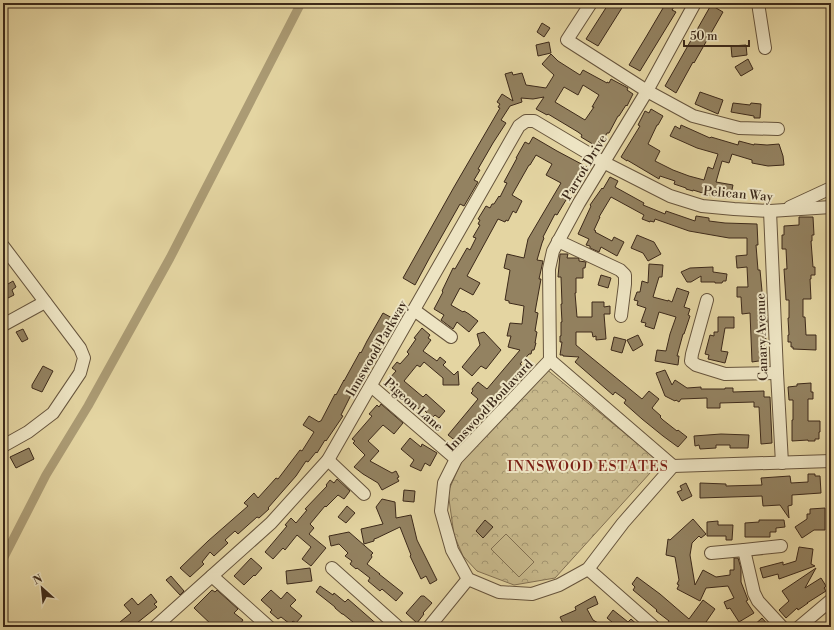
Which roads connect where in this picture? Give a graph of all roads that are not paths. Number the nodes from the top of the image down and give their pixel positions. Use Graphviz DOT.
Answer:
graph roads {
  1 [pos="591,3"];
  2 [pos="695,3"];
  3 [pos="758,3"];
  4 [pos="765,48"];
  5 [pos="647,91"];
  6 [pos="778,129"];
  7 [pos="603,162"];
  8 [pos="831,188"];
  9 [pos="831,207"];
  10 [pos="785,210"];
  11 [pos="770,211"];
  12 [pos="558,241"];
  13 [pos="3,246"];
  14 [pos="707,300"];
  15 [pos="45,302"];
  16 [pos="414,310"];
  17 [pos="621,316"];
  18 [pos="3,325"];
  19 [pos="451,337"];
  20 [pos="550,360"];
  21 [pos="777,373"];
  22 [pos="371,386"];
  23 [pos="3,446"];
  24 [pos="456,459"];
  25 [pos="328,460"];
  26 [pos="831,461"];
  27 [pos="782,463"];
  28 [pos="673,466"];
  29 [pos="364,494"];
  30 [pos="781,546"];
  31 [pos="744,550"];
  32 [pos="711,553"];
  33 [pos="332,568"];
  34 [pos="588,569"];
  35 [pos="212,576"];
  36 [pos="468,579"];
  37 [pos="831,600"];
  38 [pos="155,627"];
  39 [pos="270,627"];
  40 [pos="398,627"];
  41 [pos="430,627"];
  42 [pos="654,627"];
  43 [pos="782,627"];
  44 [pos="799,627"];
  1 -- 5 [label="street"];
  2 -- 5 [label="street, Parrot Drive"];
  3 -- 4 [label="street"];
  5 -- 6 [label="street"];
  5 -- 7 [label="street, Parrot Drive"];
  7 -- 11 [label="street, Pelican Way"];
  7 -- 12 [label="street, Parrot Drive"];
  7 -- 16 [label="street, Innswood Parkway"];
  8 -- 10 [label="street"];
  9 -- 10 [label="street, Pelican Way"];
  10 -- 11 [label="street, Pelican Way"];
  11 -- 21 [label="street, Canary Avenue"];
  12 -- 17 [label="street"];
  12 -- 20 [label="street, Parrot Drive"];
  13 -- 15 [label="street"];
  14 -- 21 [label="street"];
  15 -- 18 [label="street"];
  15 -- 23 [label="street"];
  16 -- 19 [label="street"];
  16 -- 22 [label="street, Innswood Parkway"];
  20 -- 24 [label="street, Innswood Boulavard"];
  20 -- 28 [label="street, Innswood Boulavard"];
  21 -- 27 [label="street, Canary Avenue"];
  22 -- 24 [label="street, Pigeon Lane"];
  22 -- 25 [label="street, Innswood Parkway"];
  24 -- 36 [label="street, Innswood Boulavard"];
  25 -- 29 [label="street"];
  25 -- 35 [label="street, Innswood Parkway"];
  26 -- 27 [label="street"];
  27 -- 28 [label="street"];
  28 -- 34 [label="street"];
  30 -- 31 [label="street"];
  31 -- 32 [label="street"];
  31 -- 43 [label="street"];
  33 -- 40 [label="street"];
  34 -- 36 [label="street"];
  34 -- 42 [label="street"];
  35 -- 38 [label="street, Innswood Parkway"];
  35 -- 39 [label="street"];
  36 -- 41 [label="street"];
  37 -- 44 [label="street"];
}
